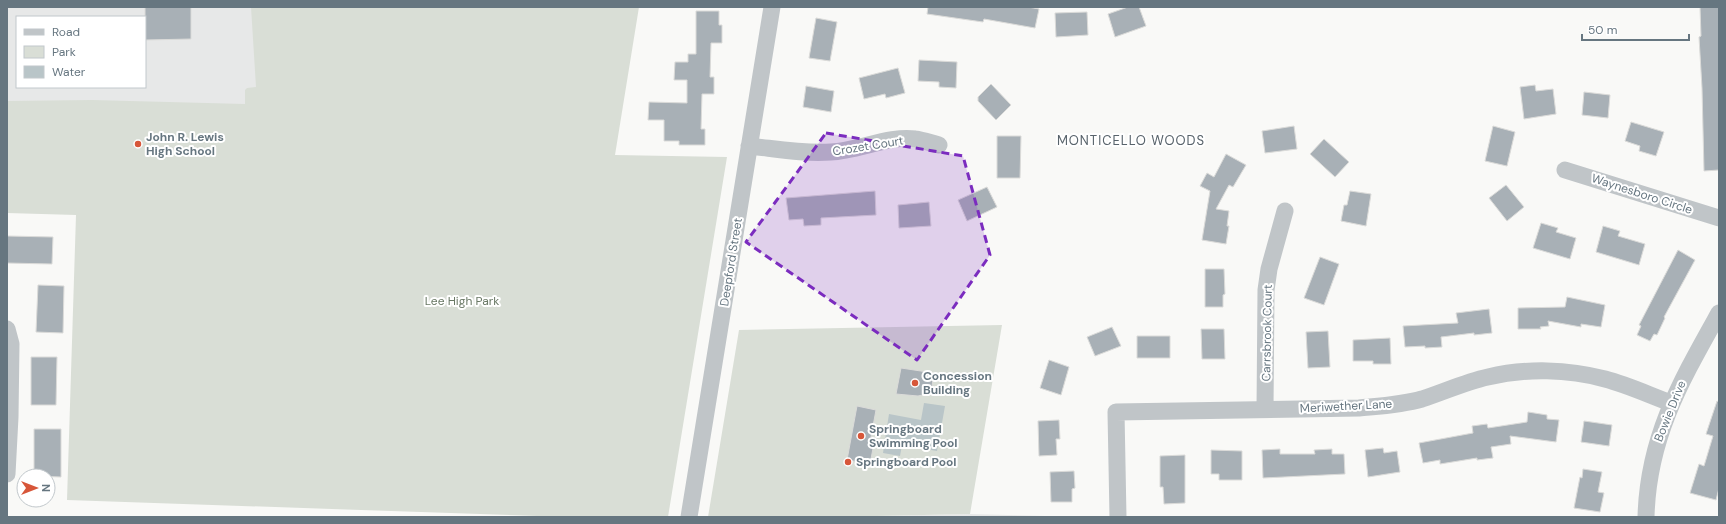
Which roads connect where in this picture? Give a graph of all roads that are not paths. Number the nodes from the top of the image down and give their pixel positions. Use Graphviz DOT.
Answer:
graph roads {
  1 [pos="772,7"];
  2 [pos="939,145"];
  3 [pos="750,146"];
  4 [pos="1565,170"];
  5 [pos="1285,211"];
  6 [pos="1719,218"];
  7 [pos="1719,313"];
  8 [pos="7,329"];
  9 [pos="1671,403"];
  10 [pos="1266,409"];
  11 [pos="8,417"];
  12 [pos="7,474"];
  13 [pos="689,517"];
  14 [pos="1118,517"];
  15 [pos="1646,517"];
  1 -- 3 [label="street, Deepford Street"];
  2 -- 3 [label="street, Crozet Court"];
  3 -- 13 [label="street, Deepford Street"];
  4 -- 6 [label="street, Waynesboro Circle"];
  5 -- 10 [label="street, Carrsbrook Court"];
  7 -- 9 [label="street, Bowie Drive"];
  8 -- 11 [label="street"];
  9 -- 10 [label="street, Meriwether Lane"];
  9 -- 15 [label="street, Bowie Drive"];
  10 -- 14 [label="street, Meriwether Lane"];
  11 -- 12 [label="street"];
}
